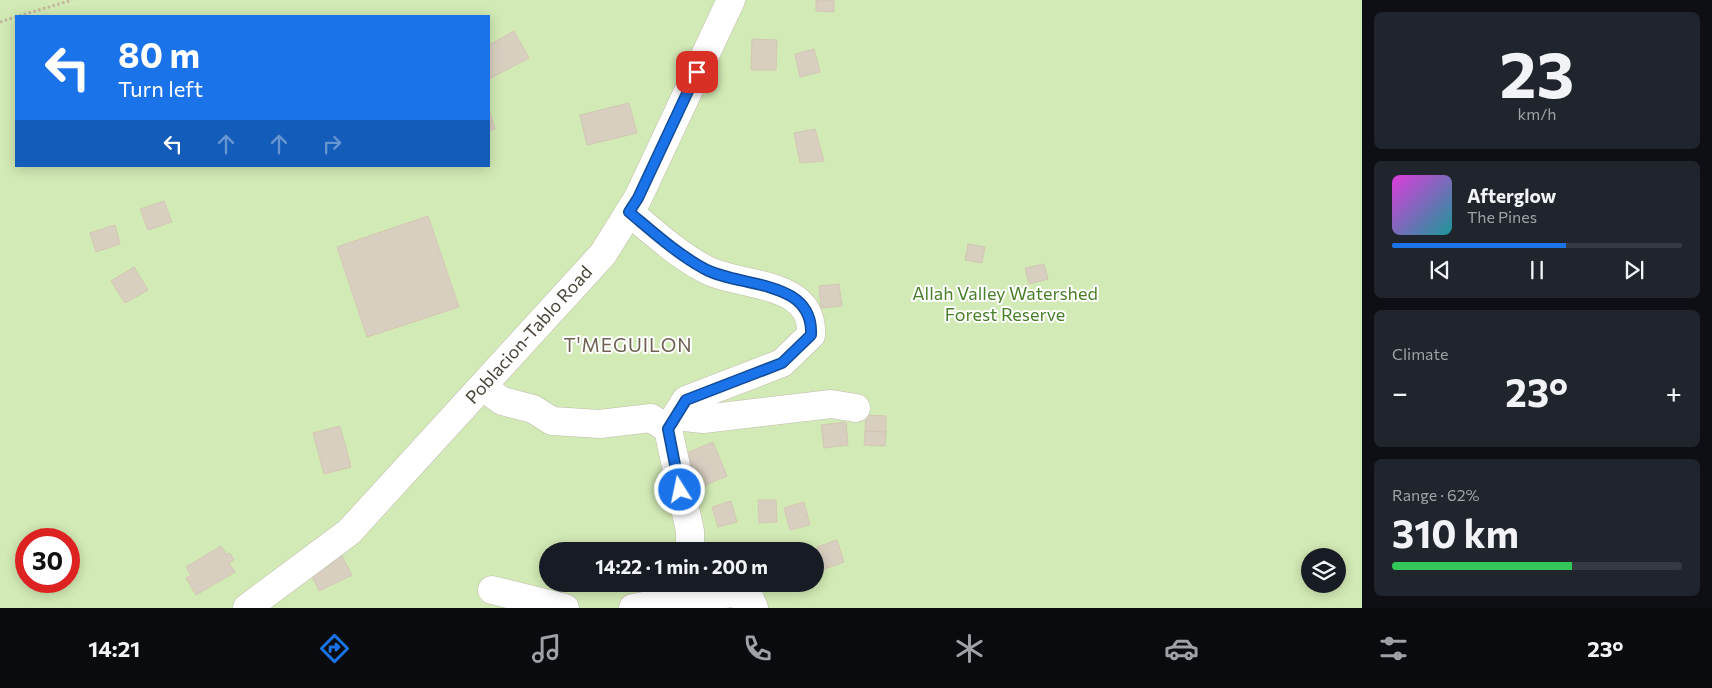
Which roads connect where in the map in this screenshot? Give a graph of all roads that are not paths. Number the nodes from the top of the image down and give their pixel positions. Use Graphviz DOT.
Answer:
graph roads {
  1 [pos="731,0"];
  2 [pos="629,212"];
  3 [pos="483,387"];
  4 [pos="856,408"];
  5 [pos="672,422"];
  6 [pos="690,542"];
  7 [pos="492,590"];
  8 [pos="685,592"];
  9 [pos="711,592"];
  10 [pos="247,608"];
  11 [pos="565,608"];
  12 [pos="633,608"];
  13 [pos="754,608"];
  1 -- 2 [label="street, Poblacion-Tablo Road"];
  2 -- 3 [label="street, Poblacion-Tablo Road"];
  2 -- 5 [label="street"];
  3 -- 5 [label="street"];
  3 -- 10 [label="street, Poblacion-Tablo Road"];
  4 -- 5 [label="street"];
  5 -- 6 [label="street"];
  7 -- 11 [label="street"];
  8 -- 12 [label="street"];
  9 -- 13 [label="street"];
}
